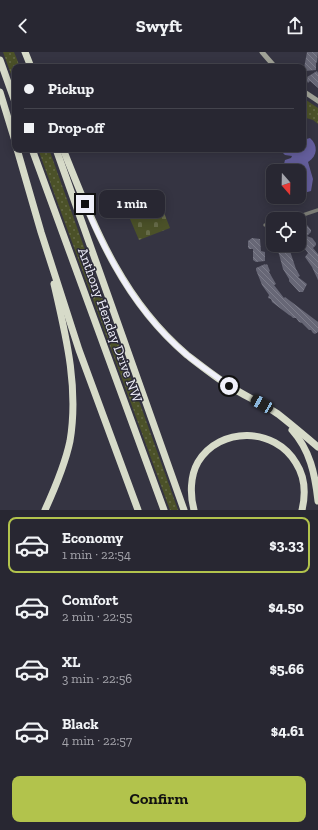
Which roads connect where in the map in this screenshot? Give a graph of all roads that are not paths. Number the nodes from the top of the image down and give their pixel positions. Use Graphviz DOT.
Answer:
graph roads {
  1 [pos="21,52"];
  2 [pos="25,52"];
  3 [pos="262,52"];
  4 [pos="0,60"];
  5 [pos="25,64"];
  6 [pos="30,64"];
  7 [pos="272,64"];
  8 [pos="0,92"];
  9 [pos="306,93"];
  10 [pos="12,94"];
  11 [pos="318,101"];
  12 [pos="12,131"];
  13 [pos="18,152"];
  14 [pos="33,152"];
  15 [pos="57,152"];
  16 [pos="65,152"];
  17 [pos="318,210"];
  18 [pos="306,214"];
  19 [pos="41,232"];
  20 [pos="278,414"];
  21 [pos="318,447"];
  22 [pos="318,501"];
  23 [pos="45,510"];
  24 [pos="138,510"];
  25 [pos="164,510"];
  26 [pos="184,510"];
  27 [pos="194,510"];
  28 [pos="302,510"];
  1 -- 5 [label="highway"];
  2 -- 6 [label="highway"];
  3 -- 7 [label="main road"];
  4 -- 10 [label="highway"];
  8 -- 12 [label="highway"];
  9 -- 11 [label="main road"];
  13 -- 19 [label="highway"];
  14 -- 25 [label="highway, Anthony Henday Drive NW"];
  15 -- 26 [label="highway, Anthony Henday Drive NW"];
  16 -- 20 [label="highway"];
  17 -- 18 [label="street"];
  19 -- 23 [label="highway"];
  19 -- 24 [label="highway"];
  20 -- 21 [label="highway"];
  20 -- 22 [label="highway"];
  27 -- 28 [label="highway"];
}
